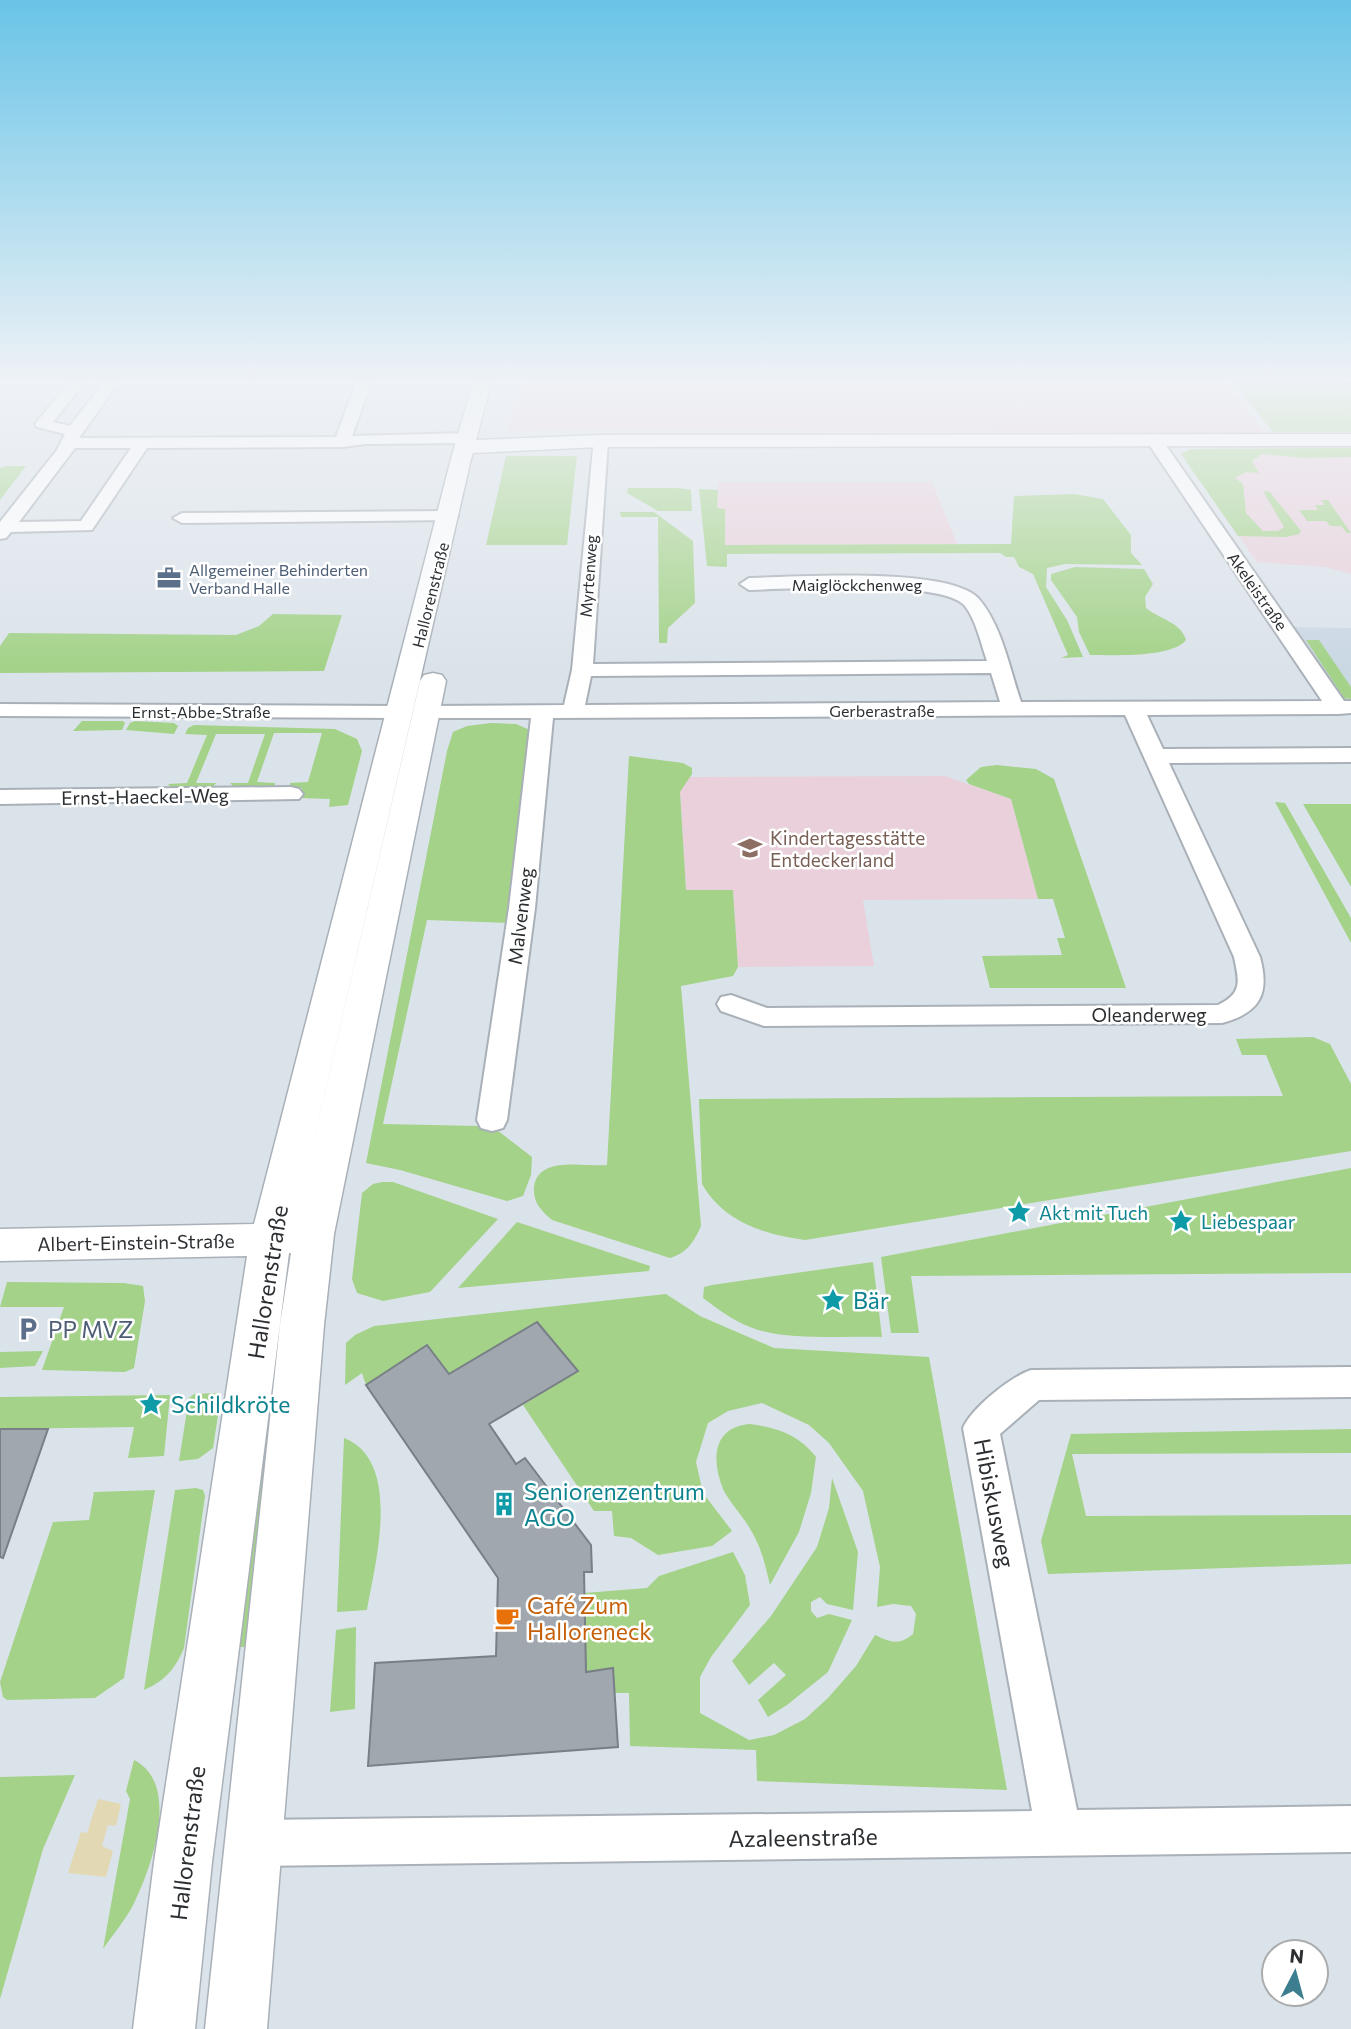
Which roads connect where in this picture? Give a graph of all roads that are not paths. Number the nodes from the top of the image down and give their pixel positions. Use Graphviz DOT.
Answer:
graph roads {
  1 [pos="43,478"];
  2 [pos="119,478"];
  3 [pos="463,478"];
  4 [pos="597,478"];
  5 [pos="1181,478"];
  6 [pos="449,516"];
  7 [pos="183,518"];
  8 [pos="3,531"];
  9 [pos="749,584"];
  10 [pos="438,660"];
  11 [pos="997,667"];
  12 [pos="582,670"];
  13 [pos="1133,708"];
  14 [pos="1345,708"];
  15 [pos="1013,709"];
  16 [pos="0,710"];
  17 [pos="573,711"];
  18 [pos="413,712"];
  19 [pos="543,712"];
  20 [pos="1351,755"];
  21 [pos="1155,756"];
  22 [pos="290,794"];
  23 [pos="0,797"];
  24 [pos="730,1004"];
  25 [pos="492,1121"];
  26 [pos="292,1237"];
  27 [pos="0,1245"];
  28 [pos="1351,1382"];
  29 [pos="1351,1829"];
  30 [pos="1059,1834"];
  31 [pos="255,1843"];
  32 [pos="164,2029"];
  33 [pos="236,2029"];
  1 -- 8 [label="street"];
  2 -- 8 [label="street"];
  3 -- 6 [label="street, Hallorenstraße"];
  4 -- 12 [label="street, Myrtenweg"];
  5 -- 14 [label="street, Akeleistraße"];
  6 -- 7 [label="street"];
  6 -- 18 [label="street, Hallorenstraße"];
  9 -- 11 [label="street, Maiglöckchenweg"];
  10 -- 18 [label="street, Hallorenstraße"];
  11 -- 12 [label="street"];
  11 -- 15 [label="street, Maiglöckchenweg"];
  12 -- 17 [label="street, Myrtenweg"];
  13 -- 14 [label="street, Gerberastraße"];
  13 -- 15 [label="street, Gerberastraße"];
  13 -- 21 [label="street, Oleanderweg"];
  15 -- 17 [label="street, Gerberastraße"];
  16 -- 18 [label="street, Ernst-Abbe-Straße"];
  17 -- 19 [label="street, Gerberastraße"];
  18 -- 19 [label="street, Gerberastraße"];
  18 -- 26 [label="street, Hallorenstraße"];
  18 -- 26 [label="street, Hallorenstraße"];
  19 -- 25 [label="street, Malvenweg"];
  20 -- 21 [label="street"];
  21 -- 24 [label="street, Oleanderweg"];
  22 -- 23 [label="street, Ernst-Haeckel-Weg"];
  26 -- 27 [label="street, Albert-Einstein-Straße"];
  26 -- 31 [label="street, Hallorenstraße"];
  26 -- 32 [label="street, Hallorenstraße"];
  28 -- 30 [label="street, Hibiskusweg"];
  29 -- 30 [label="street, Azaleenstraße"];
  30 -- 31 [label="street, Azaleenstraße"];
  31 -- 33 [label="street, Hallorenstraße"];
}
